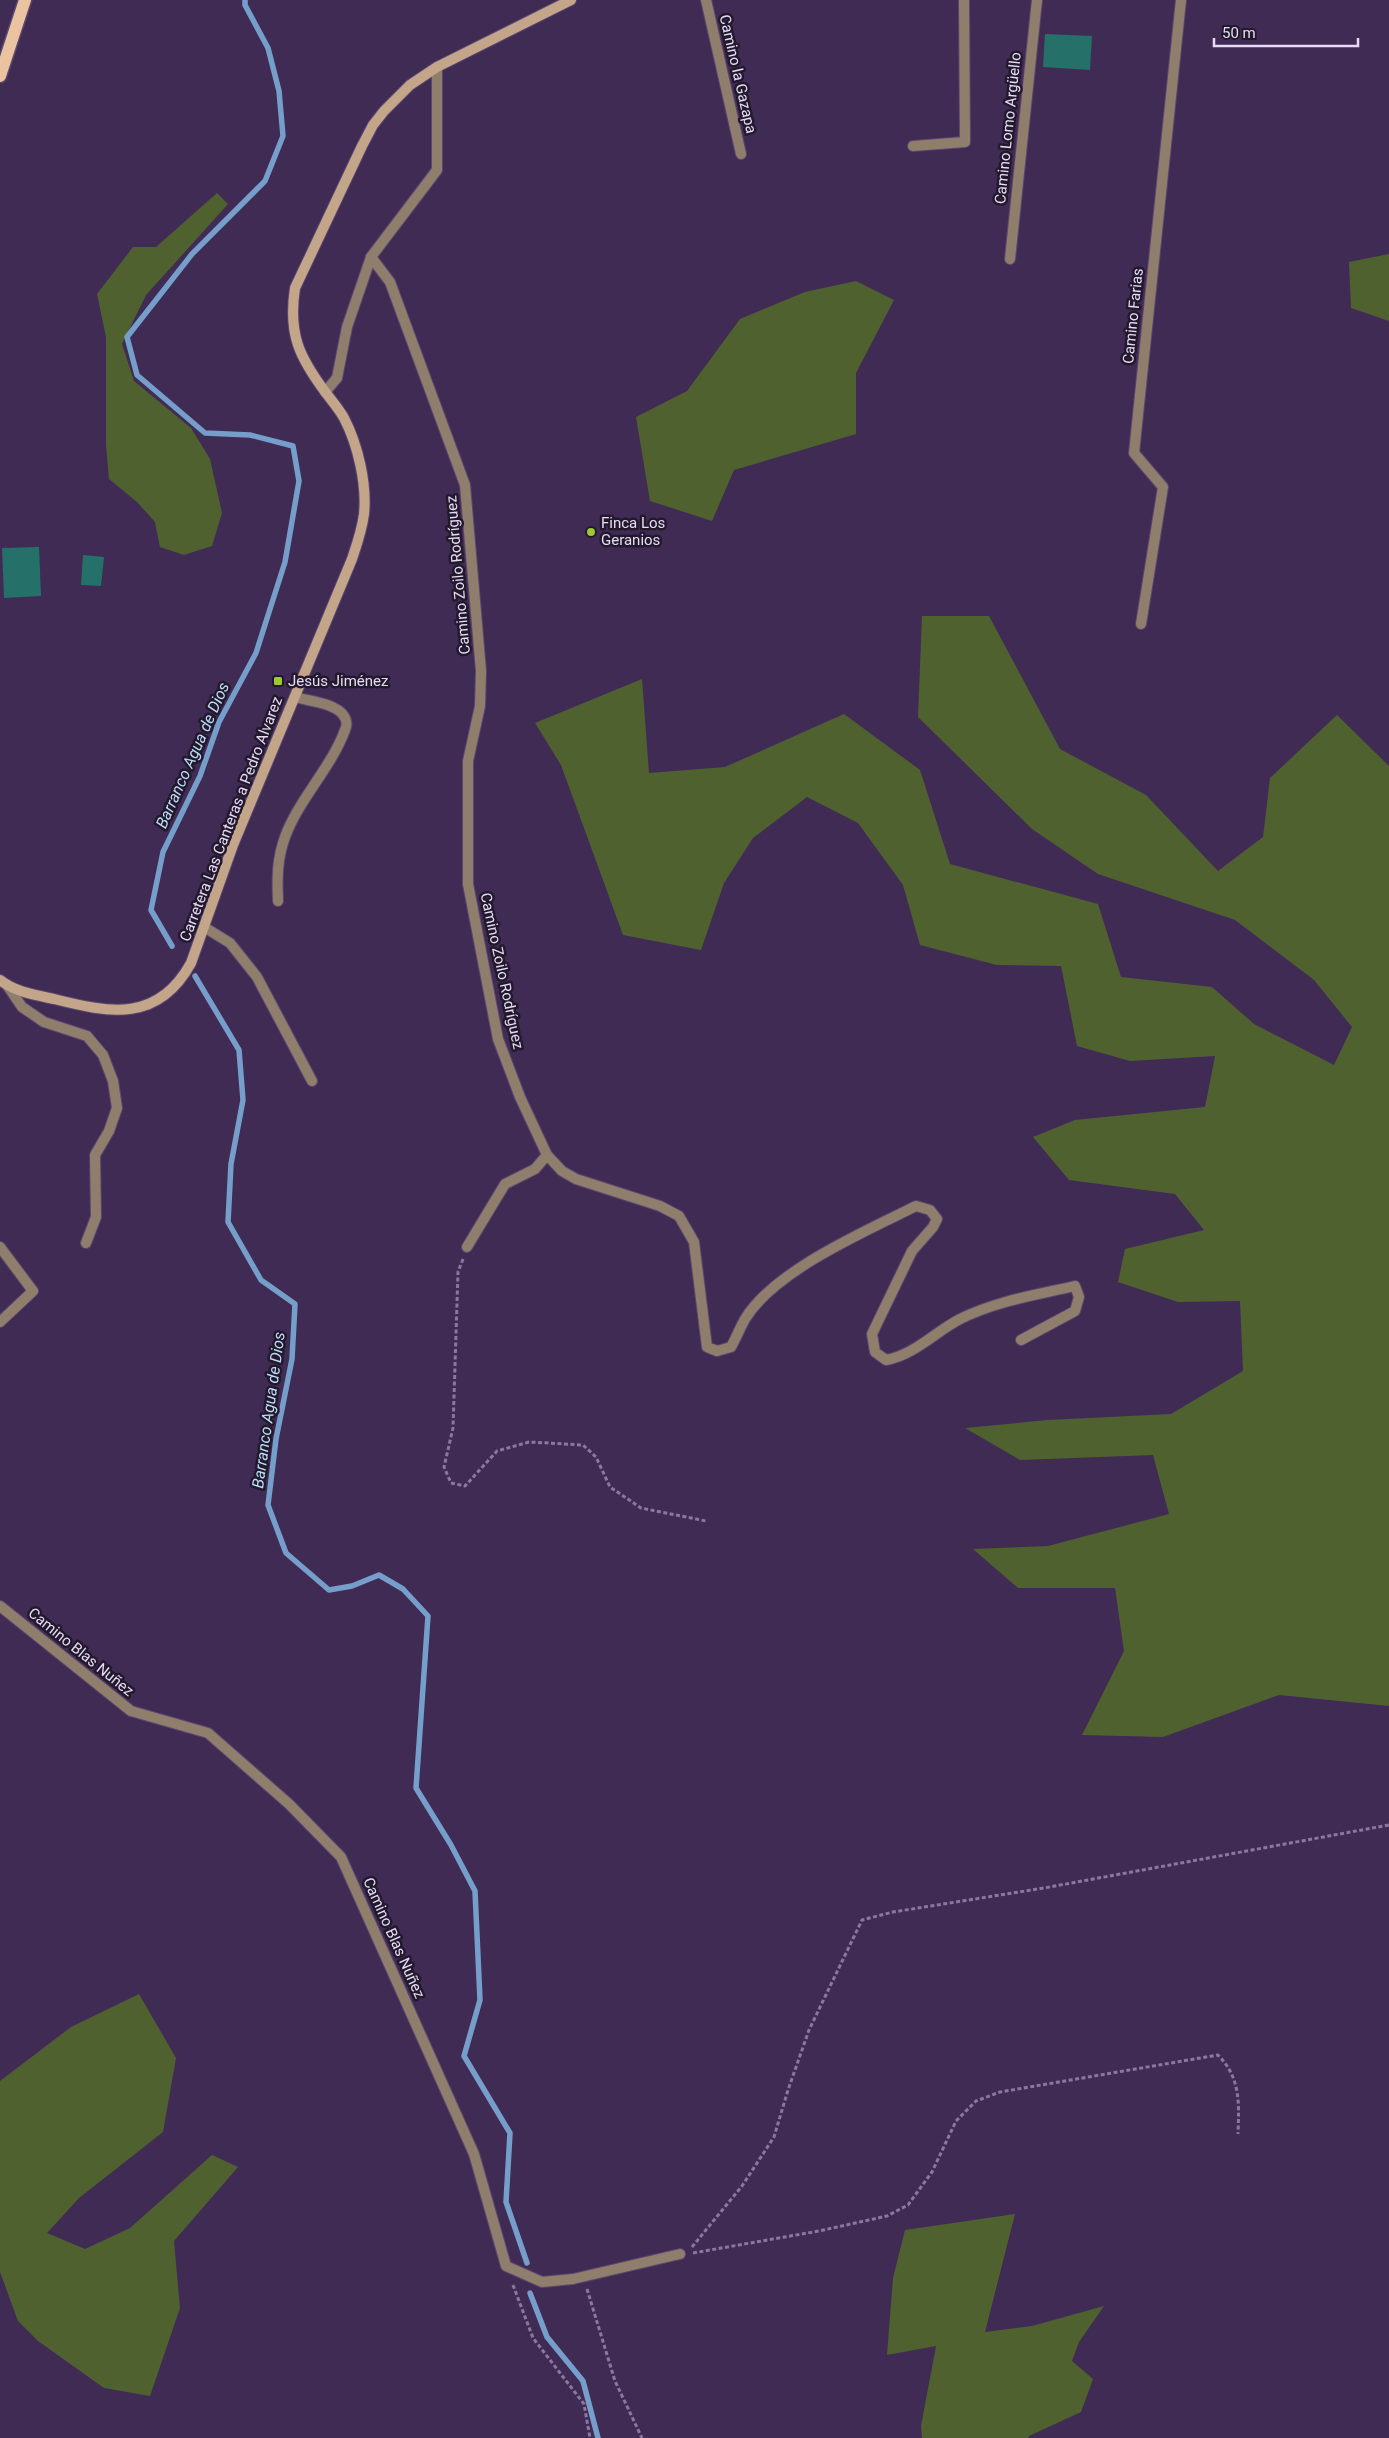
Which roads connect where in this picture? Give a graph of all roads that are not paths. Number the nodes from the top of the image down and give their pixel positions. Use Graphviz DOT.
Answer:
graph roads {
  1 [pos="25,0"];
  2 [pos="571,0"];
  3 [pos="706,0"];
  4 [pos="964,0"];
  5 [pos="1037,0"];
  6 [pos="1181,0"];
  7 [pos="437,67"];
  8 [pos="0,76"];
  9 [pos="913,146"];
  10 [pos="741,154"];
  11 [pos="371,257"];
  12 [pos="1010,259"];
  13 [pos="325,392"];
  14 [pos="1141,624"];
  15 [pos="295,697"];
  16 [pos="278,901"];
  17 [pos="204,928"];
  18 [pos="3,983"];
  19 [pos="312,1081"];
  20 [pos="547,1155"];
  21 [pos="86,1243"];
  22 [pos="0,1247"];
  23 [pos="467,1247"];
  24 [pos="0,1322"];
  25 [pos="1021,1340"];
  26 [pos="0,1606"];
  27 [pos="680,2254"];
  1 -- 8 [label="main road"];
  2 -- 7 [label="main road, Carretera Las Canteras a Pedro Alvarez"];
  3 -- 10 [label="street, Camino la Gazapa"];
  4 -- 9 [label="street"];
  5 -- 12 [label="street, Camino Lomo Argüello"];
  6 -- 14 [label="street, Camino Farias"];
  7 -- 11 [label="street"];
  7 -- 13 [label="main road, Carretera Las Canteras a Pedro Alvarez"];
  11 -- 13 [label="street"];
  11 -- 20 [label="street, Camino Zoilo Rodríguez"];
  13 -- 15 [label="main road, Carretera Las Canteras a Pedro Alvarez"];
  15 -- 16 [label="street"];
  15 -- 17 [label="main road, Carretera Las Canteras a Pedro Alvarez"];
  17 -- 18 [label="main road, Carretera Las Canteras a Pedro Alvarez"];
  17 -- 19 [label="street"];
  18 -- 21 [label="street"];
  20 -- 23 [label="street"];
  20 -- 25 [label="street, Camino Zoilo Rodríguez"];
  22 -- 24 [label="street"];
  26 -- 27 [label="street, Camino Blas Nuñez"];
}
